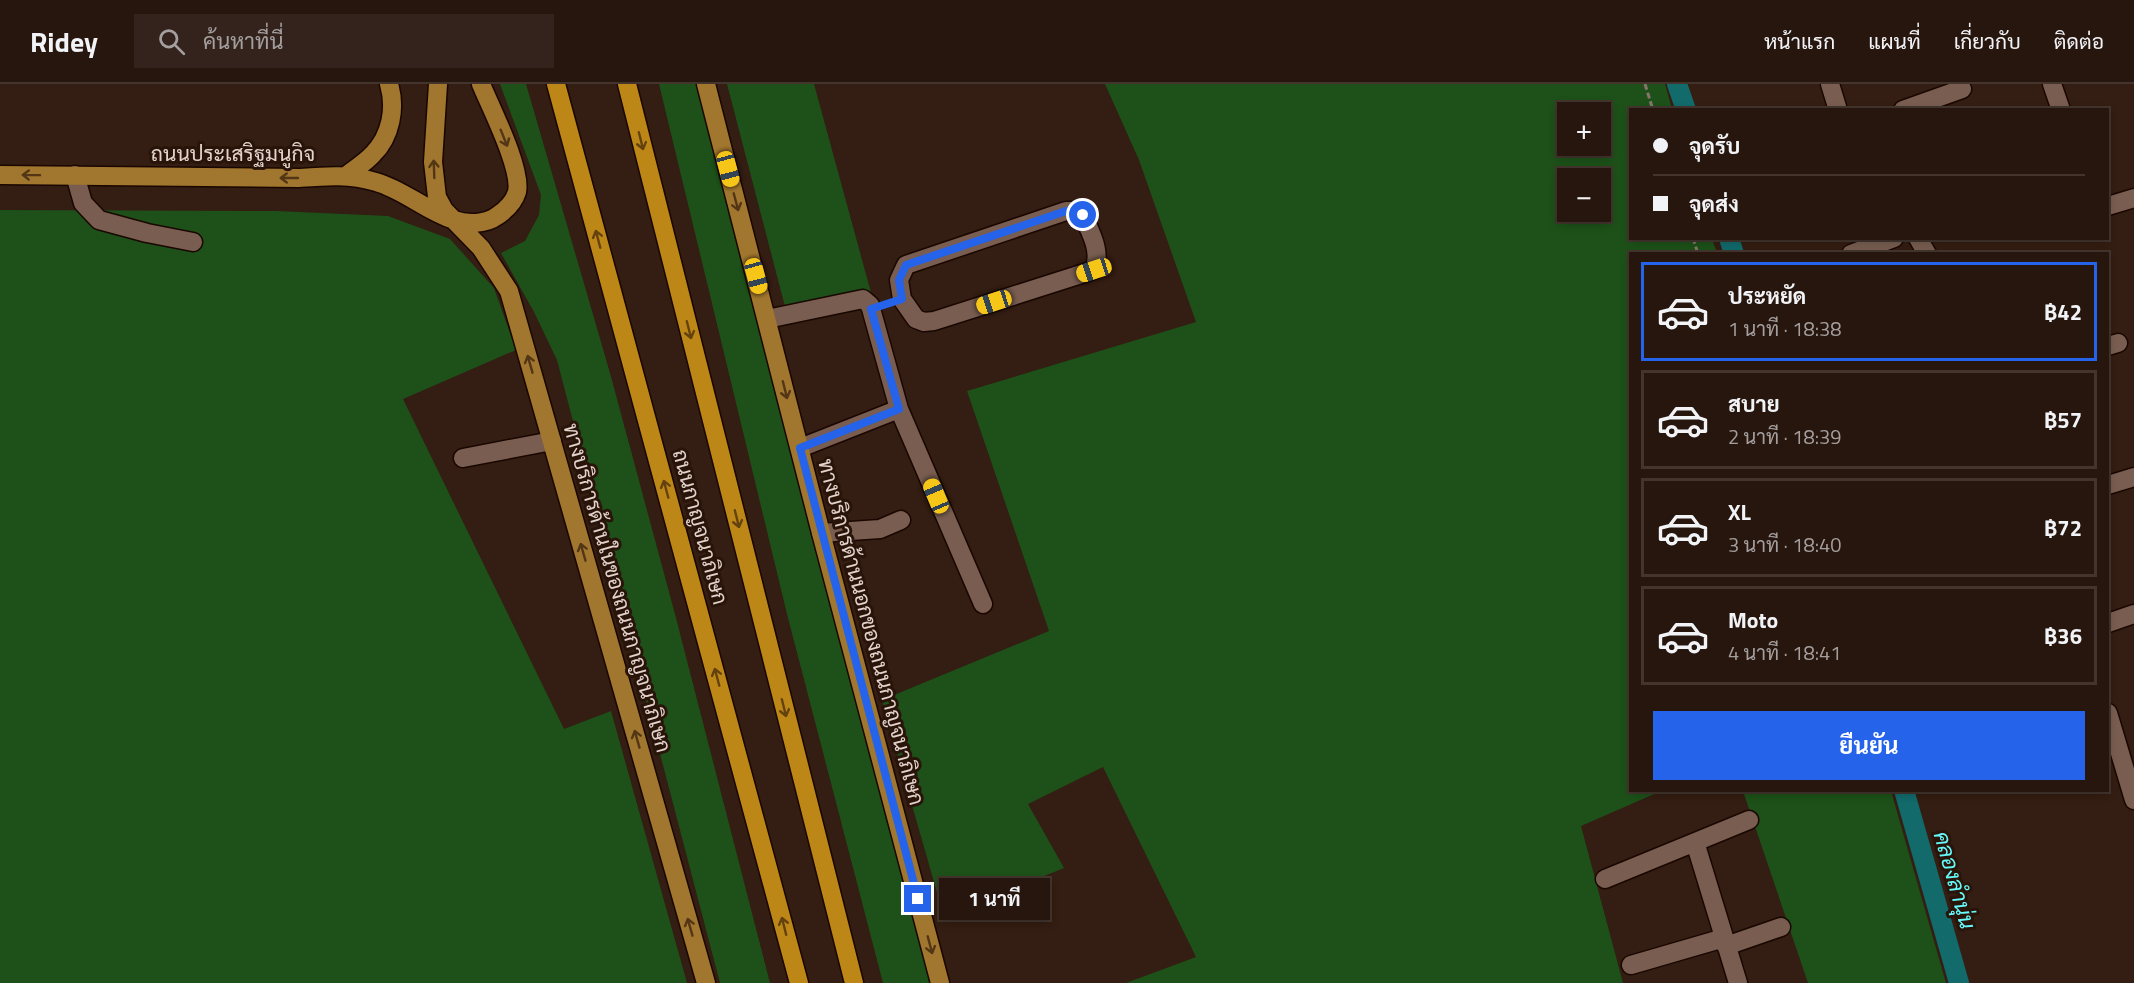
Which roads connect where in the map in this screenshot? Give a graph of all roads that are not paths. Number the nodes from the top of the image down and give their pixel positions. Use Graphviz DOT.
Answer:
graph roads {
  1 [pos="389,84"];
  2 [pos="438,84"];
  3 [pos="481,84"];
  4 [pos="556,84"];
  5 [pos="627,84"];
  6 [pos="706,84"];
  7 [pos="1830,84"];
  8 [pos="2052,84"];
  9 [pos="1962,89"];
  10 [pos="1837,108"];
  11 [pos="1909,108"];
  12 [pos="2060,108"];
  13 [pos="0,175"];
  14 [pos="347,175"];
  15 [pos="75,176"];
  16 [pos="2134,198"];
  17 [pos="2109,206"];
  18 [pos="455,221"];
  19 [pos="1889,240"];
  20 [pos="193,242"];
  21 [pos="1856,252"];
  22 [pos="902,299"];
  23 [pos="871,309"];
  24 [pos="767,319"];
  25 [pos="899,409"];
  26 [pos="552,441"];
  27 [pos="800,448"];
  28 [pos="463,458"];
  29 [pos="2134,477"];
  30 [pos="2109,485"];
  31 [pos="901,520"];
  32 [pos="821,533"];
  33 [pos="983,604"];
  34 [pos="2134,614"];
  35 [pos="2109,623"];
  36 [pos="2109,715"];
  37 [pos="2127,750"];
  38 [pos="2134,800"];
  39 [pos="1749,820"];
  40 [pos="1695,842"];
  41 [pos="1605,879"];
  42 [pos="1781,927"];
  43 [pos="1725,942"];
  44 [pos="1631,965"];
  45 [pos="706,983"];
  46 [pos="798,983"];
  47 [pos="854,983"];
  48 [pos="940,983"];
  49 [pos="1738,983"];
  1 -- 14 [label="main road"];
  18 -- 2 [label="main road, ทางบริการด้านในของถนนกาญจนาภิเษก, one-way"];
  3 -- 18 [label="main road, one-way"];
  46 -- 4 [label="highway, ถนนกาญจนาภิเษก, one-way"];
  5 -- 47 [label="highway, ถนนกาญจนาภิเษก, one-way"];
  6 -- 24 [label="main road, ทางบริการด้านนอกของถนนกาญจนาภิเษก, one-way"];
  7 -- 10 [label="street"];
  8 -- 12 [label="street"];
  9 -- 11 [label="street"];
  15 -- 13 [label="main road, ถนนประเสริฐมนูกิจ, one-way"];
  14 -- 15 [label="main road, ถนนประเสริฐมนูกิจ, one-way"];
  14 -- 18 [label="main road, ถนนประเสริฐมนูกิจ"];
  15 -- 20 [label="street"];
  16 -- 17 [label="street"];
  26 -- 18 [label="main road, ทางบริการด้านในของถนนกาญจนาภิเษก, one-way"];
  19 -- 21 [label="street"];
  22 -- 22 [label="street"];
  22 -- 23 [label="street"];
  23 -- 24 [label="street"];
  23 -- 25 [label="street"];
  24 -- 27 [label="main road, ทางบริการด้านนอกของถนนกาญจนาภิเษก, one-way"];
  25 -- 27 [label="street"];
  25 -- 33 [label="street"];
  26 -- 28 [label="street"];
  45 -- 26 [label="main road, ทางบริการด้านในของถนนกาญจนาภิเษก, one-way"];
  27 -- 32 [label="main road, ทางบริการด้านนอกของถนนกาญจนาภิเษก"];
  29 -- 30 [label="street"];
  31 -- 32 [label="street"];
  32 -- 48 [label="main road, ทางบริการด้านนอกของถนนกาญจนาภิเษก, one-way"];
  34 -- 35 [label="street"];
  36 -- 37 [label="street"];
  37 -- 38 [label="street"];
  39 -- 40 [label="street"];
  40 -- 41 [label="street"];
  40 -- 43 [label="street"];
  42 -- 43 [label="street"];
  43 -- 44 [label="street"];
  43 -- 49 [label="street"];
}
